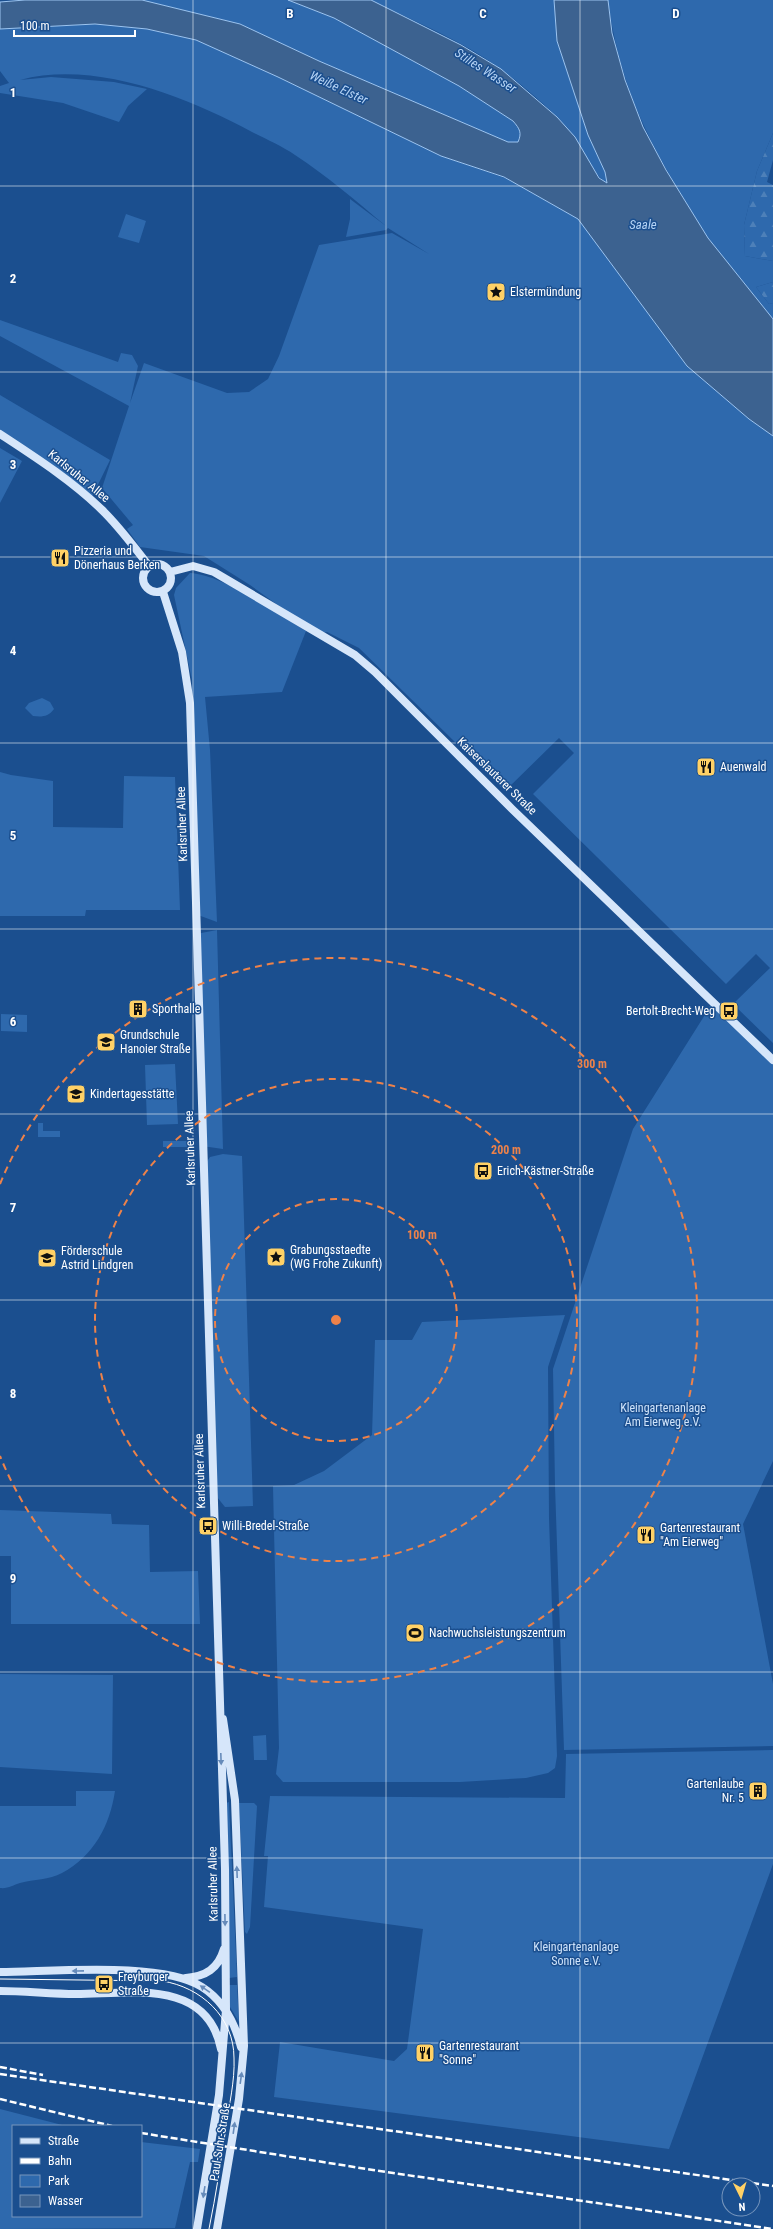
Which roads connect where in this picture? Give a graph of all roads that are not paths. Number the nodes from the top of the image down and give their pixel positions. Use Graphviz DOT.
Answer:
graph roads {
  1 [pos="0,434"];
  2 [pos="148,566"];
  3 [pos="170,572"];
  4 [pos="163,592"];
  5 [pos="773,1060"];
  6 [pos="220,1706"];
  7 [pos="226,1942"];
  8 [pos="0,1972"];
  9 [pos="184,1978"];
  10 [pos="0,1991"];
  11 [pos="226,2010"];
  12 [pos="243,2058"];
  13 [pos="222,2060"];
  14 [pos="219,2096"];
  15 [pos="197,2229"];
  16 [pos="217,2229"];
  1 -- 2 [label="street, Karlsruher Allee"];
  2 -- 3 [label="street"];
  2 -- 4 [label="street"];
  3 -- 4 [label="street"];
  3 -- 5 [label="street, Kaiserslauterer Straße"];
  4 -- 6 [label="street, Karlsruher Allee"];
  6 -- 7 [label="street, Karlsruher Allee, one-way"];
  12 -- 6 [label="street, Karlsruher Allee, one-way"];
  7 -- 9 [label="street"];
  7 -- 11 [label="street, Karlsruher Allee"];
  9 -- 8 [label="street, one-way"];
  11 -- 9 [label="street, one-way"];
  10 -- 13 [label="street, Karlsruher Allee"];
  11 -- 12 [label="street"];
  11 -- 13 [label="street, Karlsruher Allee"];
  16 -- 12 [label="street, Paul-Suhr-Straße, one-way"];
  13 -- 14 [label="street, Karlsruher Allee"];
  14 -- 15 [label="street, Paul-Suhr-Straße, one-way"];
}
